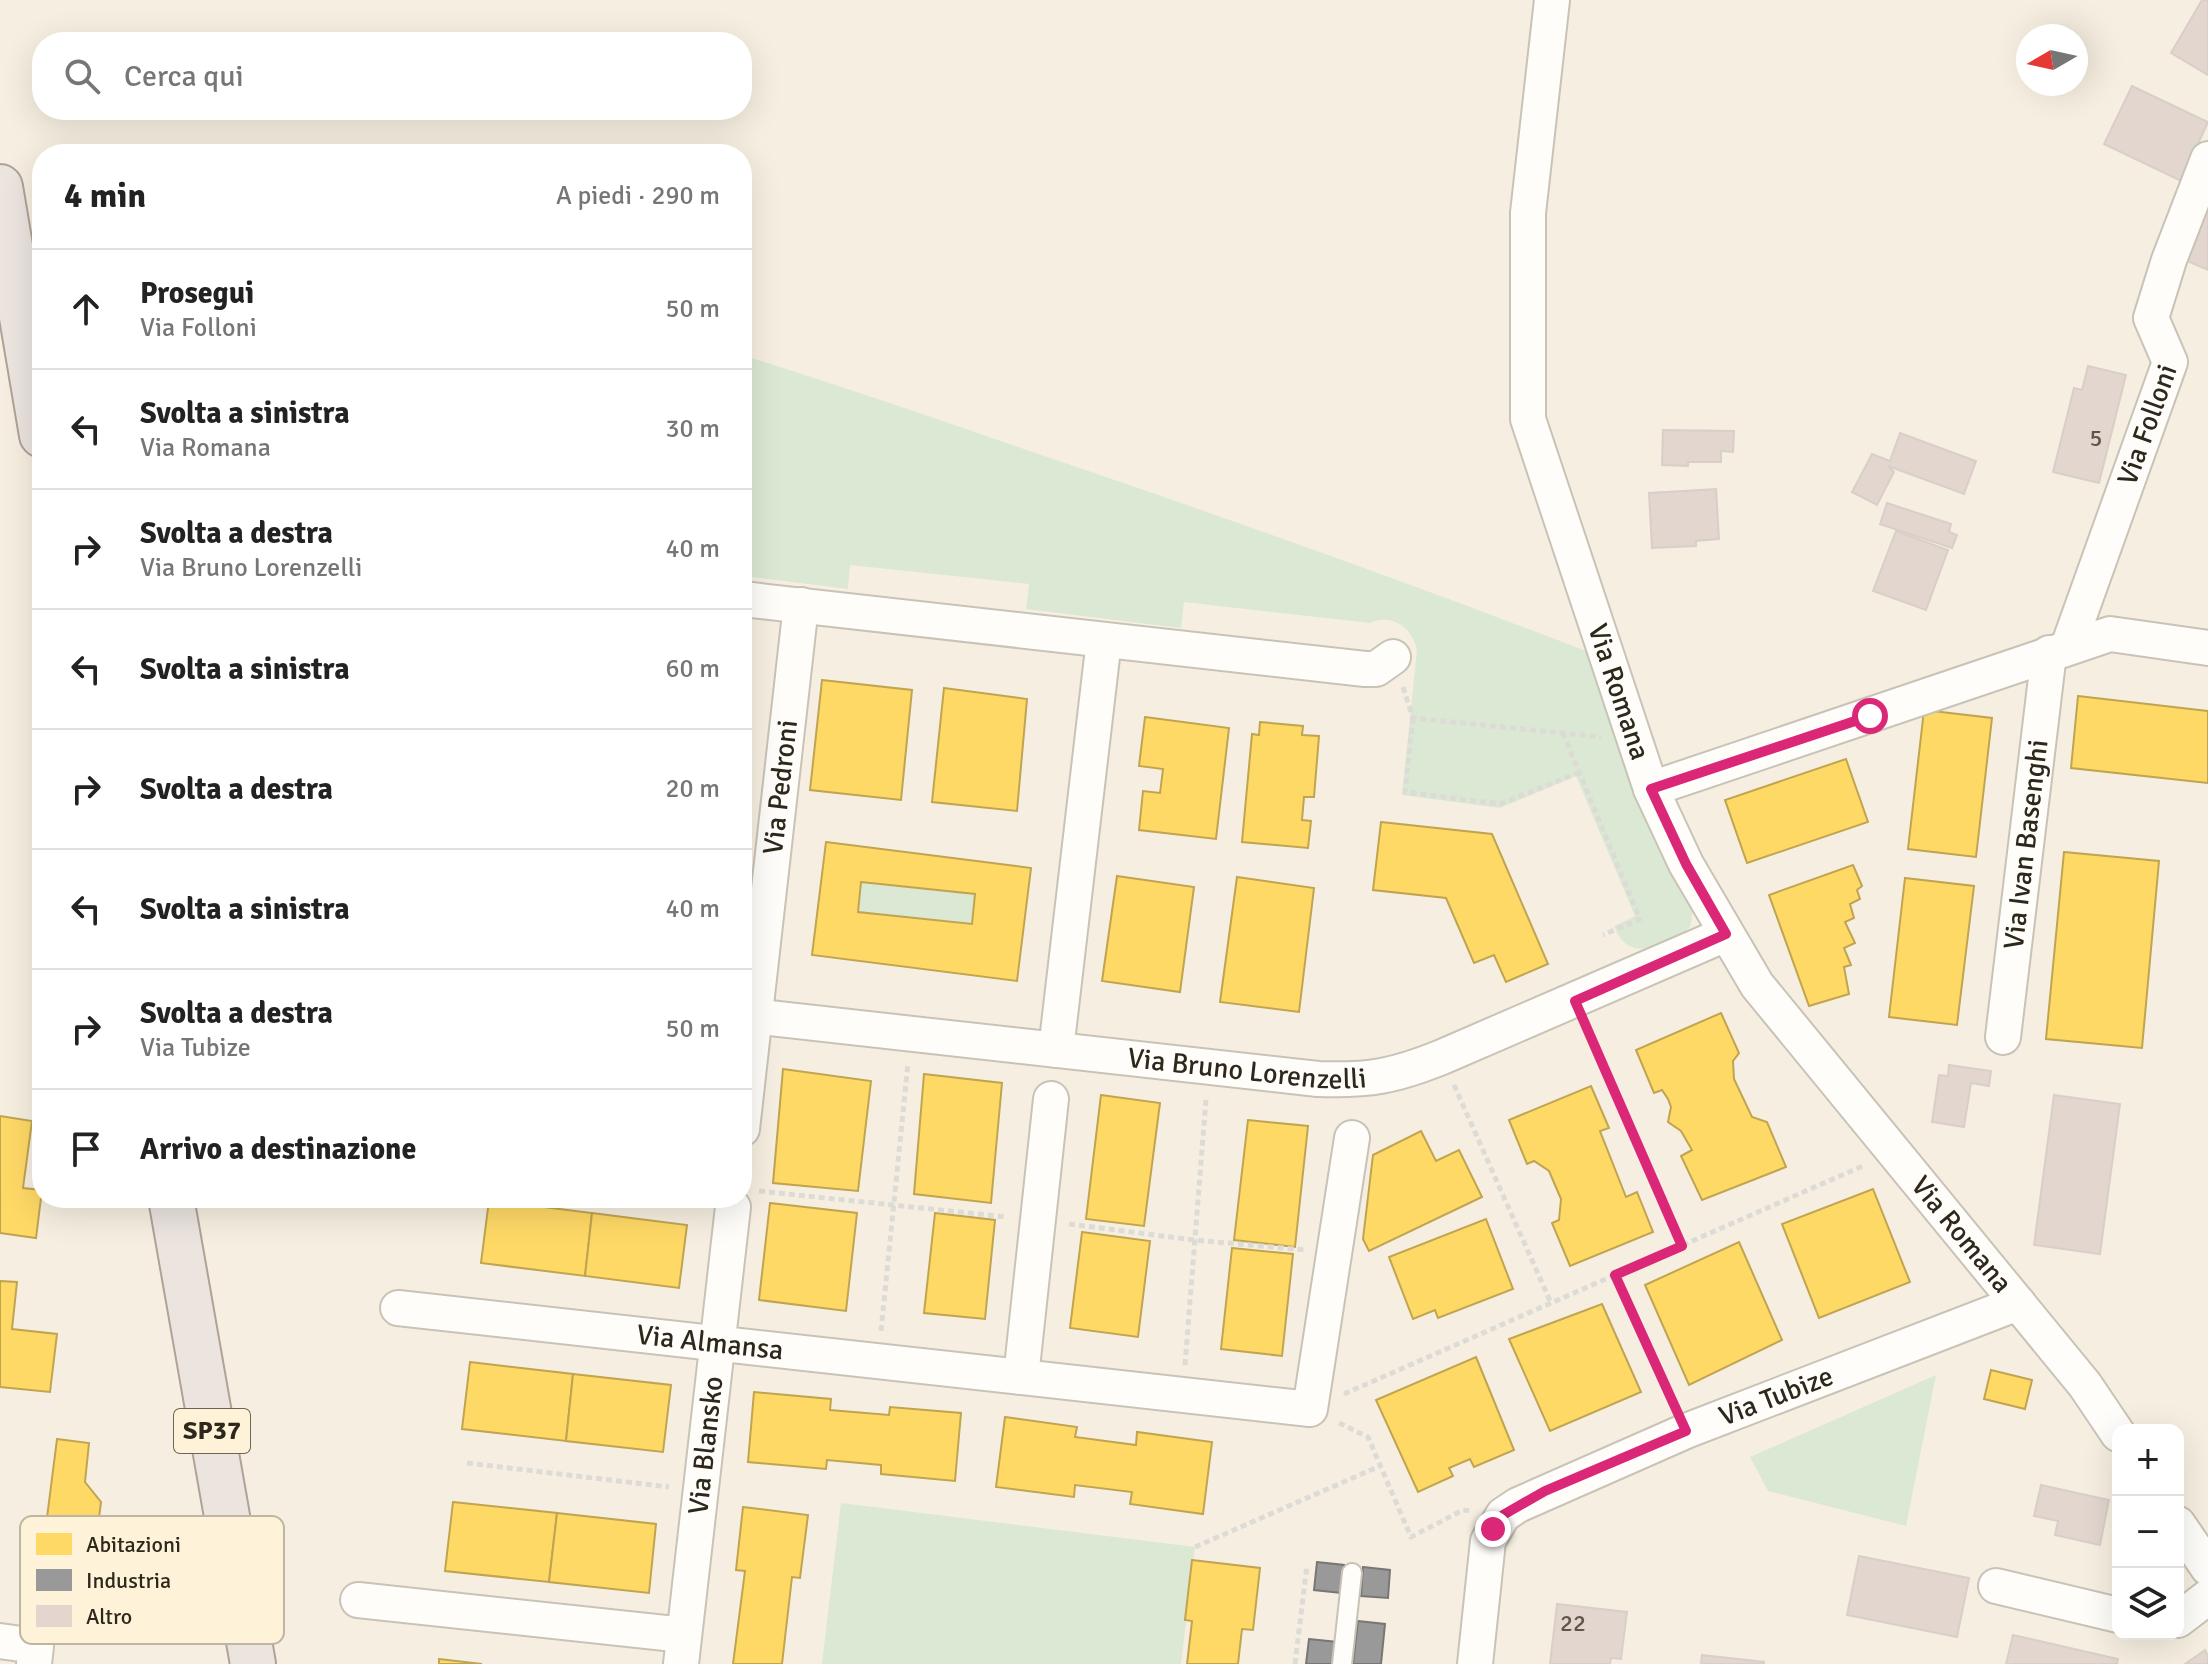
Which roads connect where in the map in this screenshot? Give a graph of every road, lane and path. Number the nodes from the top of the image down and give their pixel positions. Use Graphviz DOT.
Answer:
graph roads {
  1 [pos="1552,0"];
  2 [pos="2208,159"];
  3 [pos="0,187"];
  4 [pos="32,376"];
  5 [pos="752,600"];
  6 [pos="801,605"];
  7 [pos="1104,640"];
  8 [pos="2208,648"];
  9 [pos="2059,650"];
  10 [pos="1393,657"];
  11 [pos="1413,718"];
  12 [pos="1563,733"];
  13 [pos="1634,741"];
  14 [pos="1578,773"];
  15 [pos="1651,789"];
  16 [pos="1726,934"];
  17 [pos="1603,935"];
  18 [pos="752,992"];
  19 [pos="1575,1001"];
  20 [pos="752,1016"];
  21 [pos="911,1034"];
  22 [pos="2003,1037"];
  23 [pos="1056,1050"];
  24 [pos="1442,1057"];
  25 [pos="1209,1067"];
  26 [pos="1051,1099"];
  27 [pos="1352,1138"];
  28 [pos="1888,1147"];
  29 [pos="752,1199"];
  30 [pos="894,1205"];
  31 [pos="173,1208"];
  32 [pos="743,1208"];
  33 [pos="1038,1220"];
  34 [pos="1194,1240"];
  35 [pos="1682,1246"];
  36 [pos="1334,1252"];
  37 [pos="1615,1275"];
  38 [pos="1551,1303"];
  39 [pos="2018,1303"];
  40 [pos="398,1308"];
  41 [pos="718,1344"];
  42 [pos="878,1361"];
  43 [pos="1021,1377"];
  44 [pos="1182,1395"];
  45 [pos="1310,1409"];
  46 [pos="2112,1425"];
  47 [pos="1686,1431"];
  48 [pos="467,1463"];
  49 [pos="1380,1466"];
  50 [pos="700,1490"];
  51 [pos="1503,1515"];
  52 [pos="227,1516"];
  53 [pos="2184,1533"];
  54 [pos="1195,1547"];
  55 [pos="1307,1565"];
  56 [pos="2208,1568"];
  57 [pos="1352,1573"];
  58 [pos="1996,1586"];
  59 [pos="2208,1597"];
  60 [pos="358,1600"];
  61 [pos="2112,1614"];
  62 [pos="2184,1615"];
  63 [pos="0,1641"];
  64 [pos="20,1644"];
  65 [pos="22,1644"];
  66 [pos="249,1644"];
  67 [pos="682,1650"];
  68 [pos="34,1664"];
  69 [pos="253,1664"];
  70 [pos="1295,1664"];
  71 [pos="1342,1664"];
  72 [pos="1475,1664"];
  1 -- 13 [label="street, Via Romana"];
  2 -- 9 [label="street, Via Folloni"];
  3 -- 4 [label="main road"];
  5 -- 6 [label="street"];
  6 -- 7 [label="street"];
  6 -- 18 [label="street, Via Pedroni"];
  7 -- 10 [label="street"];
  7 -- 23 [label="street"];
  8 -- 9 [label="street"];
  9 -- 15 [label="street"];
  9 -- 22 [label="street, Via Ivan Basenghi"];
  10 -- 11 [label="path"];
  11 -- 12 [label="path"];
  11 -- 14 [label="path"];
  12 -- 13 [label="path"];
  12 -- 14 [label="path"];
  13 -- 15 [label="street, Via Romana"];
  14 -- 17 [label="path"];
  15 -- 16 [label="street, Via Romana"];
  16 -- 19 [label="street, Via Bruno Lorenzelli"];
  16 -- 28 [label="street, Via Romana"];
  19 -- 24 [label="street, Via Bruno Lorenzelli"];
  19 -- 35 [label="path"];
  20 -- 21 [label="street, Via Bruno Lorenzelli"];
  21 -- 23 [label="street, Via Bruno Lorenzelli"];
  21 -- 30 [label="path"];
  23 -- 25 [label="street, Via Bruno Lorenzelli"];
  24 -- 25 [label="street, Via Bruno Lorenzelli"];
  24 -- 38 [label="path"];
  25 -- 34 [label="path"];
  26 -- 33 [label="street"];
  27 -- 36 [label="street"];
  28 -- 35 [label="path"];
  28 -- 39 [label="street, Via Romana"];
  29 -- 30 [label="path"];
  30 -- 33 [label="path"];
  30 -- 42 [label="path"];
  31 -- 52 [label="main road, SP37"];
  32 -- 41 [label="street, Via Blansko"];
  33 -- 34 [label="path"];
  33 -- 43 [label="street"];
  34 -- 36 [label="path"];
  34 -- 44 [label="path"];
  35 -- 37 [label="path"];
  36 -- 45 [label="street"];
  37 -- 38 [label="path"];
  37 -- 47 [label="path"];
  38 -- 45 [label="path"];
  39 -- 46 [label="street, Via Romana"];
  39 -- 47 [label="street, Via Tubize"];
  40 -- 41 [label="street, Via Almansa"];
  41 -- 42 [label="street, Via Almansa"];
  41 -- 50 [label="street, Via Blansko"];
  42 -- 43 [label="street, Via Almansa"];
  43 -- 44 [label="street, Via Almansa"];
  44 -- 45 [label="street, Via Almansa"];
  45 -- 49 [label="path"];
  47 -- 51 [label="street, Via Tubize"];
  48 -- 50 [label="path"];
  49 -- 51 [label="path"];
  49 -- 54 [label="path"];
  50 -- 67 [label="street, Via Blansko"];
  51 -- 72 [label="street"];
  53 -- 56 [label="street"];
  55 -- 70 [label="path"];
  57 -- 71 [label="lane"];
  58 -- 61 [label="street"];
  59 -- 62 [label="street"];
  60 -- 67 [label="street, Via Blansko"];
  63 -- 64 [label="street"];
  65 -- 68 [label="street"];
  66 -- 69 [label="main road, SP37"];
}
